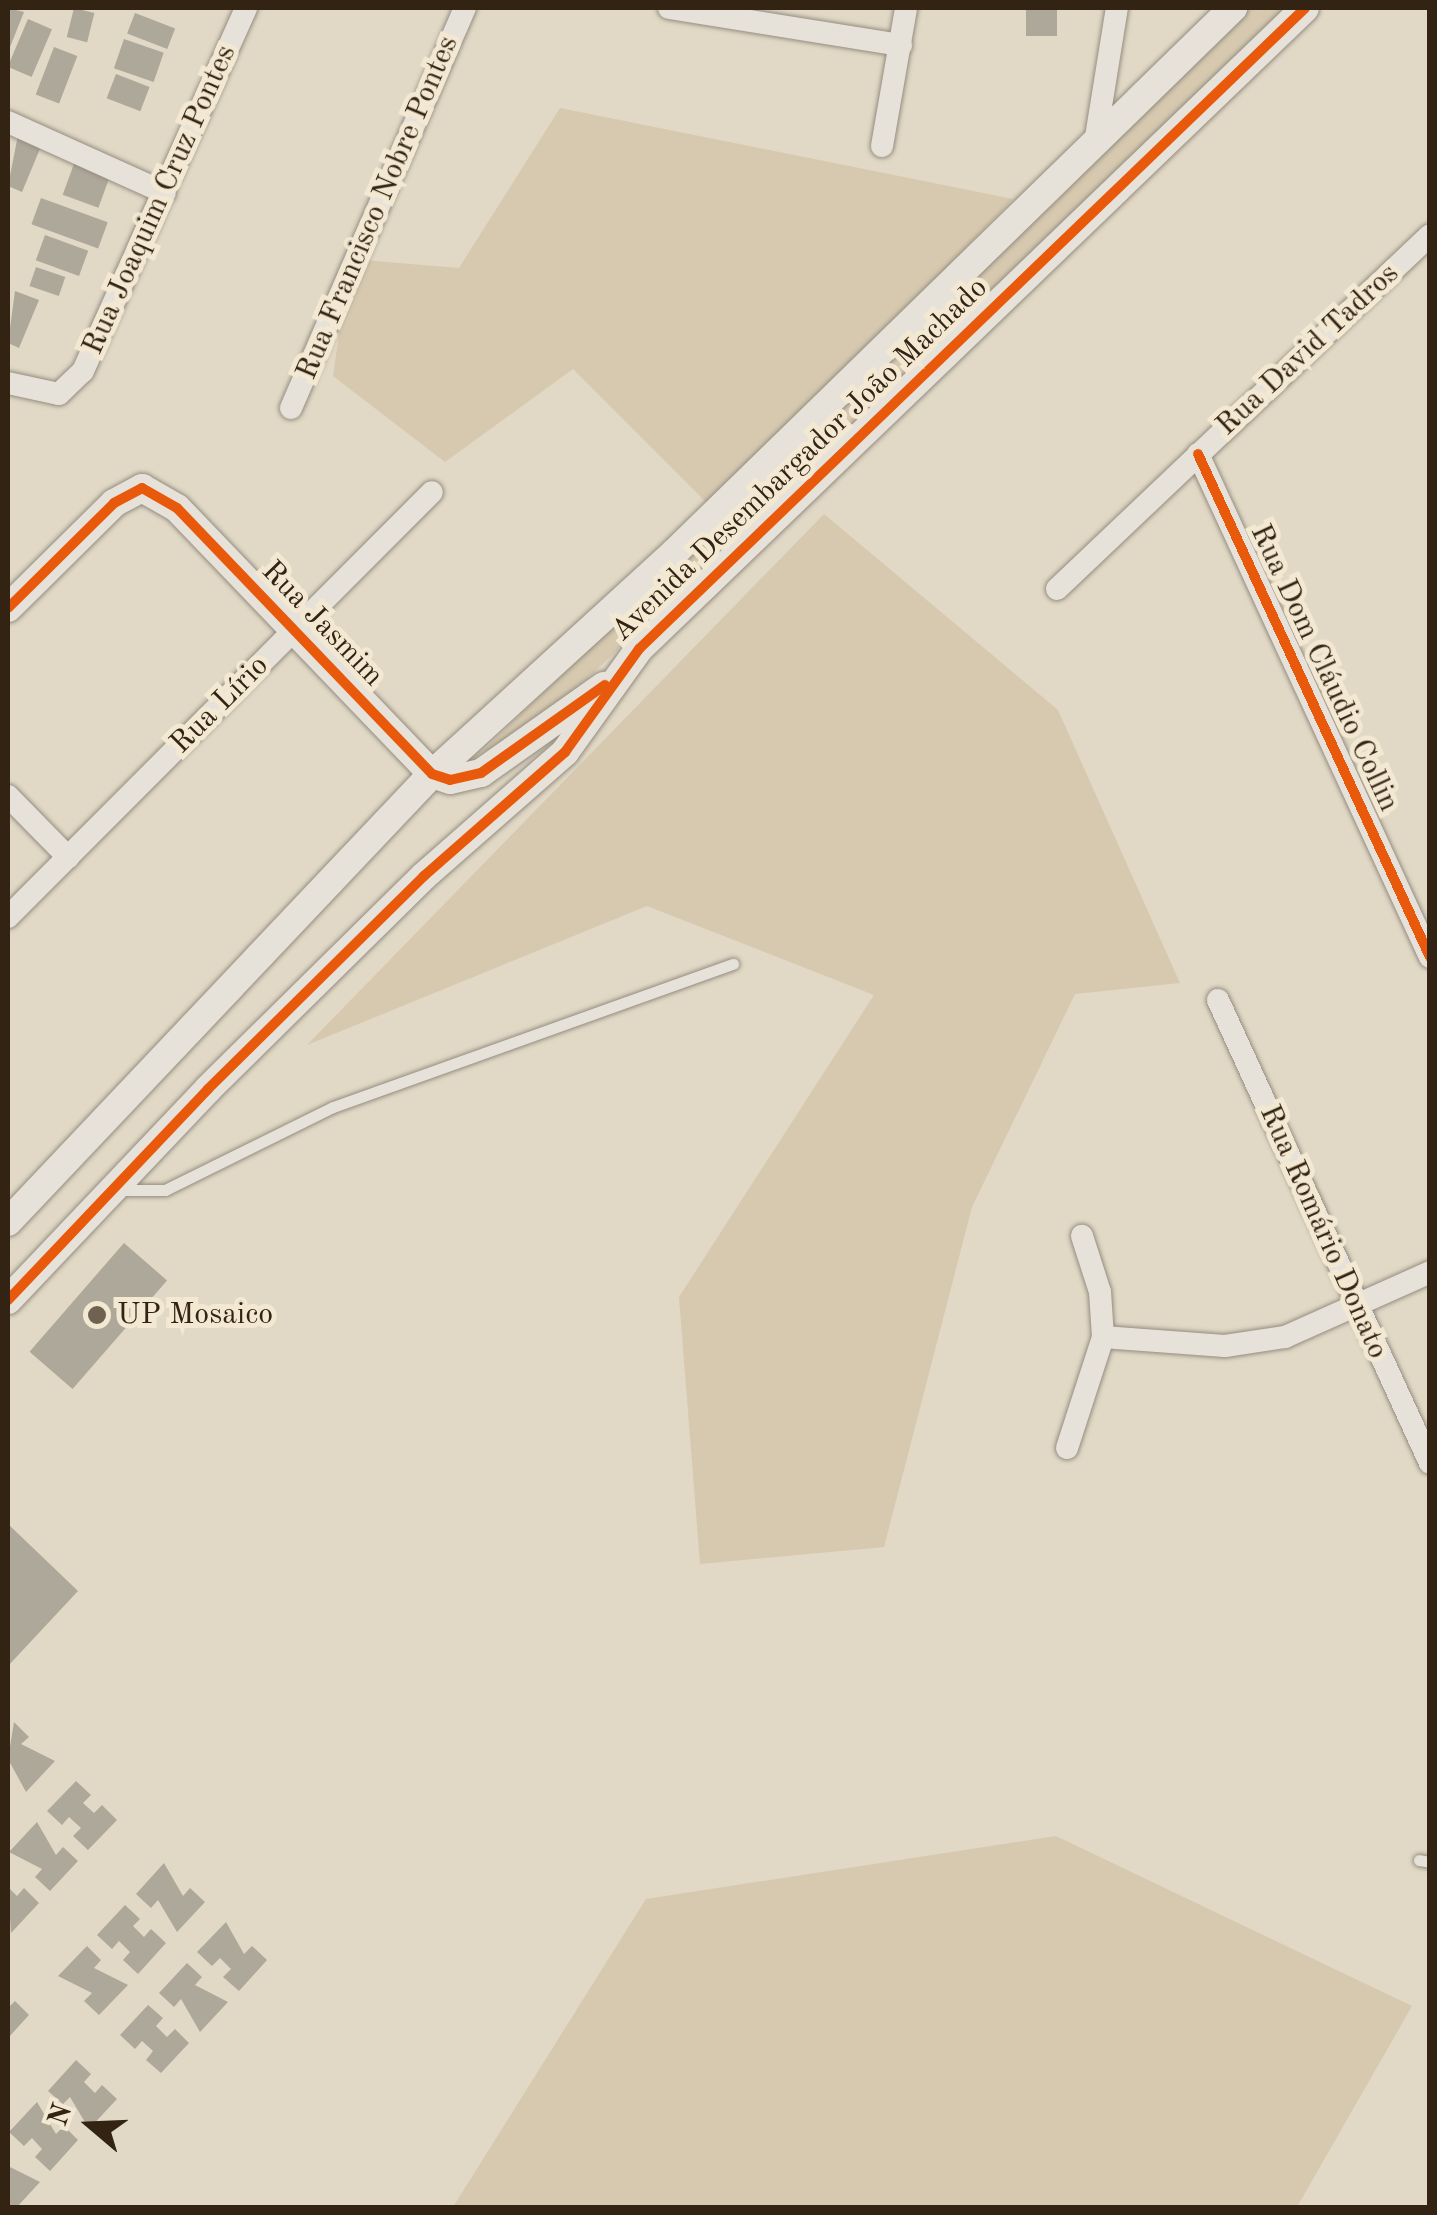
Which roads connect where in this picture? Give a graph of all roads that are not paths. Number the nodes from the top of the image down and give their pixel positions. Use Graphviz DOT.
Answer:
graph roads {
  1 [pos="246,8"];
  2 [pos="465,8"];
  3 [pos="669,8"];
  4 [pos="906,8"];
  5 [pos="1117,8"];
  6 [pos="1234,8"];
  7 [pos="1305,8"];
  8 [pos="900,46"];
  9 [pos="8,122"];
  10 [pos="1096,137"];
  11 [pos="882,146"];
  12 [pos="165,193"];
  13 [pos="1430,235"];
  14 [pos="9,383"];
  15 [pos="292,408"];
  16 [pos="1198,454"];
  17 [pos="432,492"];
  18 [pos="1058,589"];
  19 [pos="8,608"];
  20 [pos="294,630"];
  21 [pos="617,676"];
  22 [pos="432,774"];
  23 [pos="8,796"];
  24 [pos="68,857"];
  25 [pos="8,917"];
  26 [pos="1430,957"];
  27 [pos="733,964"];
  28 [pos="1218,1000"];
  29 [pos="118,1190"];
  30 [pos="8,1222"];
  31 [pos="1082,1236"];
  32 [pos="1430,1272"];
  33 [pos="8,1300"];
  34 [pos="1357,1308"];
  35 [pos="1102,1337"];
  36 [pos="1067,1448"];
  37 [pos="1430,1463"];
  1 -- 12 [label="street, Rua Joaquim Cruz Pontes"];
  2 -- 15 [label="street, Rua Francisco Nobre Pontes"];
  3 -- 8 [label="street"];
  4 -- 8 [label="street"];
  5 -- 10 [label="street"];
  6 -- 10 [label="street, Avenida Desembargador João Machado"];
  7 -- 21 [label="street, Avenida Desembargador João Machado"];
  8 -- 11 [label="street"];
  9 -- 12 [label="street"];
  10 -- 22 [label="street, Avenida Desembargador João Machado"];
  12 -- 14 [label="street, Rua Joaquim Cruz Pontes"];
  13 -- 16 [label="street, Rua David Tadros"];
  16 -- 18 [label="street, Rua David Tadros"];
  16 -- 26 [label="street, Rua Dom Cláudio Collin"];
  17 -- 20 [label="street, Rua Lírio"];
  19 -- 20 [label="street, Rua Jasmim"];
  20 -- 22 [label="street, Rua Jasmim"];
  20 -- 24 [label="street, Rua Lírio"];
  21 -- 22 [label="street"];
  21 -- 29 [label="street, Avenida Desembargador João Machado"];
  22 -- 30 [label="street, Avenida Desembargador João Machado"];
  23 -- 24 [label="street"];
  24 -- 25 [label="street, Rua Lírio"];
  27 -- 29 [label="lane"];
  28 -- 34 [label="street, Rua Romário Donato"];
  29 -- 33 [label="street, Avenida Desembargador João Machado"];
  31 -- 35 [label="street"];
  32 -- 34 [label="street"];
  34 -- 35 [label="street"];
  34 -- 37 [label="street, Rua Romário Donato"];
  35 -- 36 [label="street"];
}
